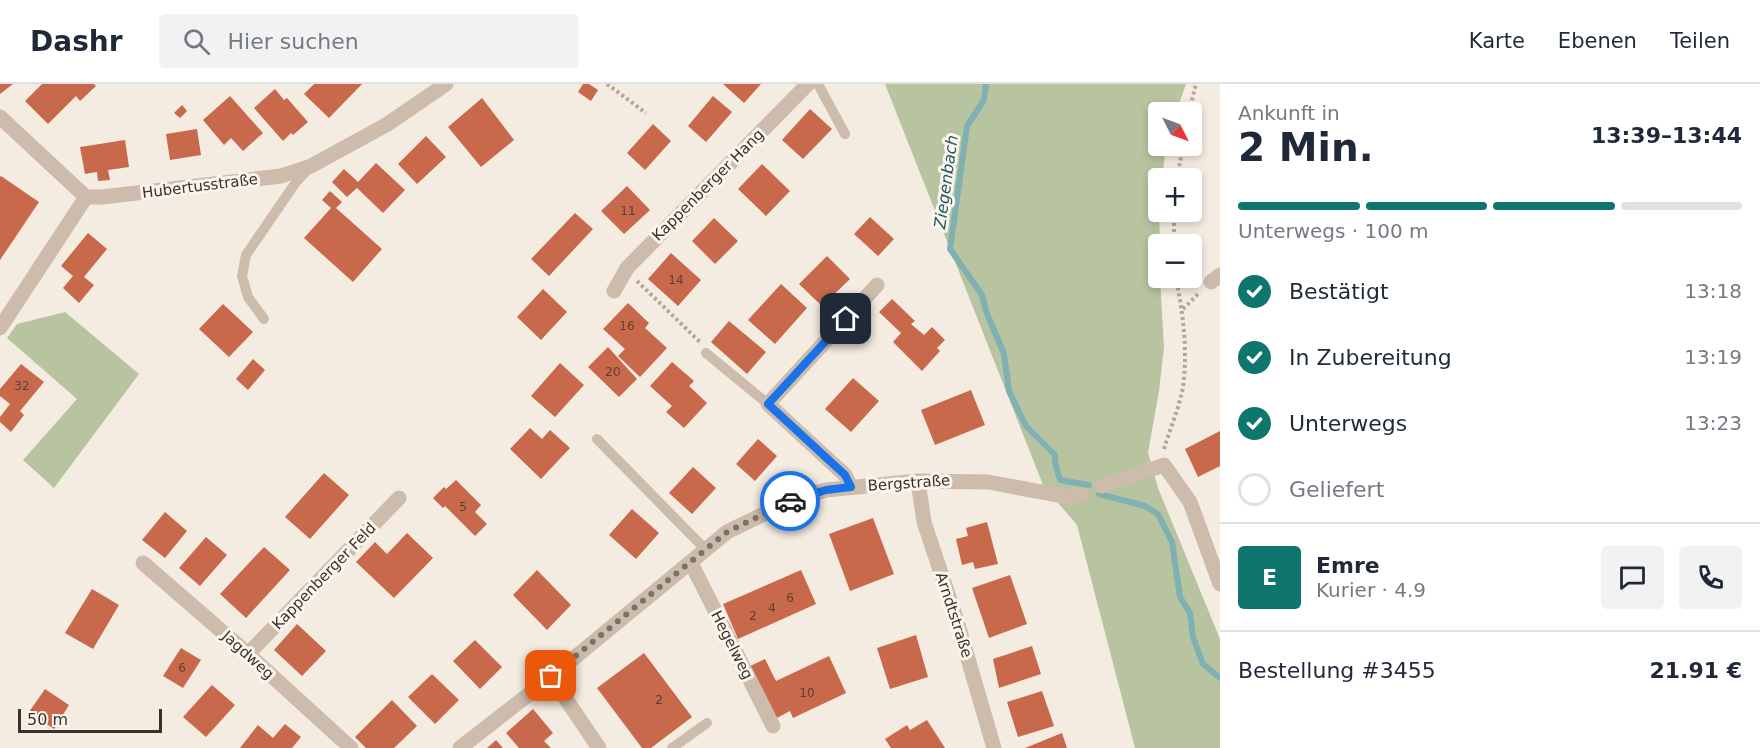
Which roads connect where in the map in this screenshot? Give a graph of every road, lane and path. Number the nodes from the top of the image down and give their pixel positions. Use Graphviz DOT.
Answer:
graph roads {
  1 [pos="446,84"];
  2 [pos="607,84"];
  3 [pos="808,84"];
  4 [pos="818,84"];
  5 [pos="1196,84"];
  6 [pos="1192,102"];
  7 [pos="646,113"];
  8 [pos="0,117"];
  9 [pos="845,134"];
  10 [pos="310,166"];
  11 [pos="86,197"];
  12 [pos="627,268"];
  13 [pos="1216,279"];
  14 [pos="877,285"];
  15 [pos="1178,288"];
  16 [pos="614,291"];
  17 [pos="1182,309"];
  18 [pos="264,319"];
  19 [pos="0,328"];
  20 [pos="706,353"];
  21 [pos="768,404"];
  22 [pos="597,439"];
  23 [pos="1164,465"];
  24 [pos="918,481"];
  25 [pos="1102,486"];
  26 [pos="851,487"];
  27 [pos="1082,495"];
  28 [pos="399,498"];
  29 [pos="705,550"];
  30 [pos="143,563"];
  31 [pos="691,563"];
  32 [pos="1220,584"];
  33 [pos="248,654"];
  34 [pos="551,676"];
  35 [pos="707,723"];
  36 [pos="773,726"];
  37 [pos="351,748"];
  38 [pos="460,748"];
  39 [pos="599,748"];
  40 [pos="672,748"];
  41 [pos="994,748"];
  1 -- 10 [label="street, Hubertusstraße"];
  2 -- 7 [label="path"];
  3 -- 12 [label="street, Kappenberger Hang"];
  4 -- 9 [label="lane"];
  5 -- 6 [label="path"];
  8 -- 11 [label="street"];
  10 -- 11 [label="street, Hubertusstraße"];
  10 -- 18 [label="lane"];
  11 -- 19 [label="street"];
  12 -- 16 [label="street, Kappenberger Hang"];
  12 -- 20 [label="path"];
  13 -- 17 [label="path"];
  14 -- 21 [label="street"];
  15 -- 17 [label="path"];
  17 -- 23 [label="path"];
  20 -- 21 [label="lane"];
  21 -- 26 [label="street"];
  22 -- 29 [label="lane"];
  23 -- 25 [label="street"];
  23 -- 32 [label="street"];
  24 -- 26 [label="street, Bergstraße"];
  24 -- 27 [label="street, Bergstraße"];
  24 -- 41 [label="street, Arndtstraße"];
  26 -- 29 [label="street, Bergstraße"];
  28 -- 33 [label="street, Kappenberger Feld"];
  29 -- 31 [label="street, Bergstraße"];
  30 -- 33 [label="street, Jagdweg"];
  31 -- 34 [label="street, Bergstraße"];
  31 -- 36 [label="street, Hegelweg"];
  33 -- 37 [label="street, Jagdweg"];
  34 -- 38 [label="street, Bergstraße"];
  34 -- 39 [label="street"];
  35 -- 40 [label="lane"];
}
